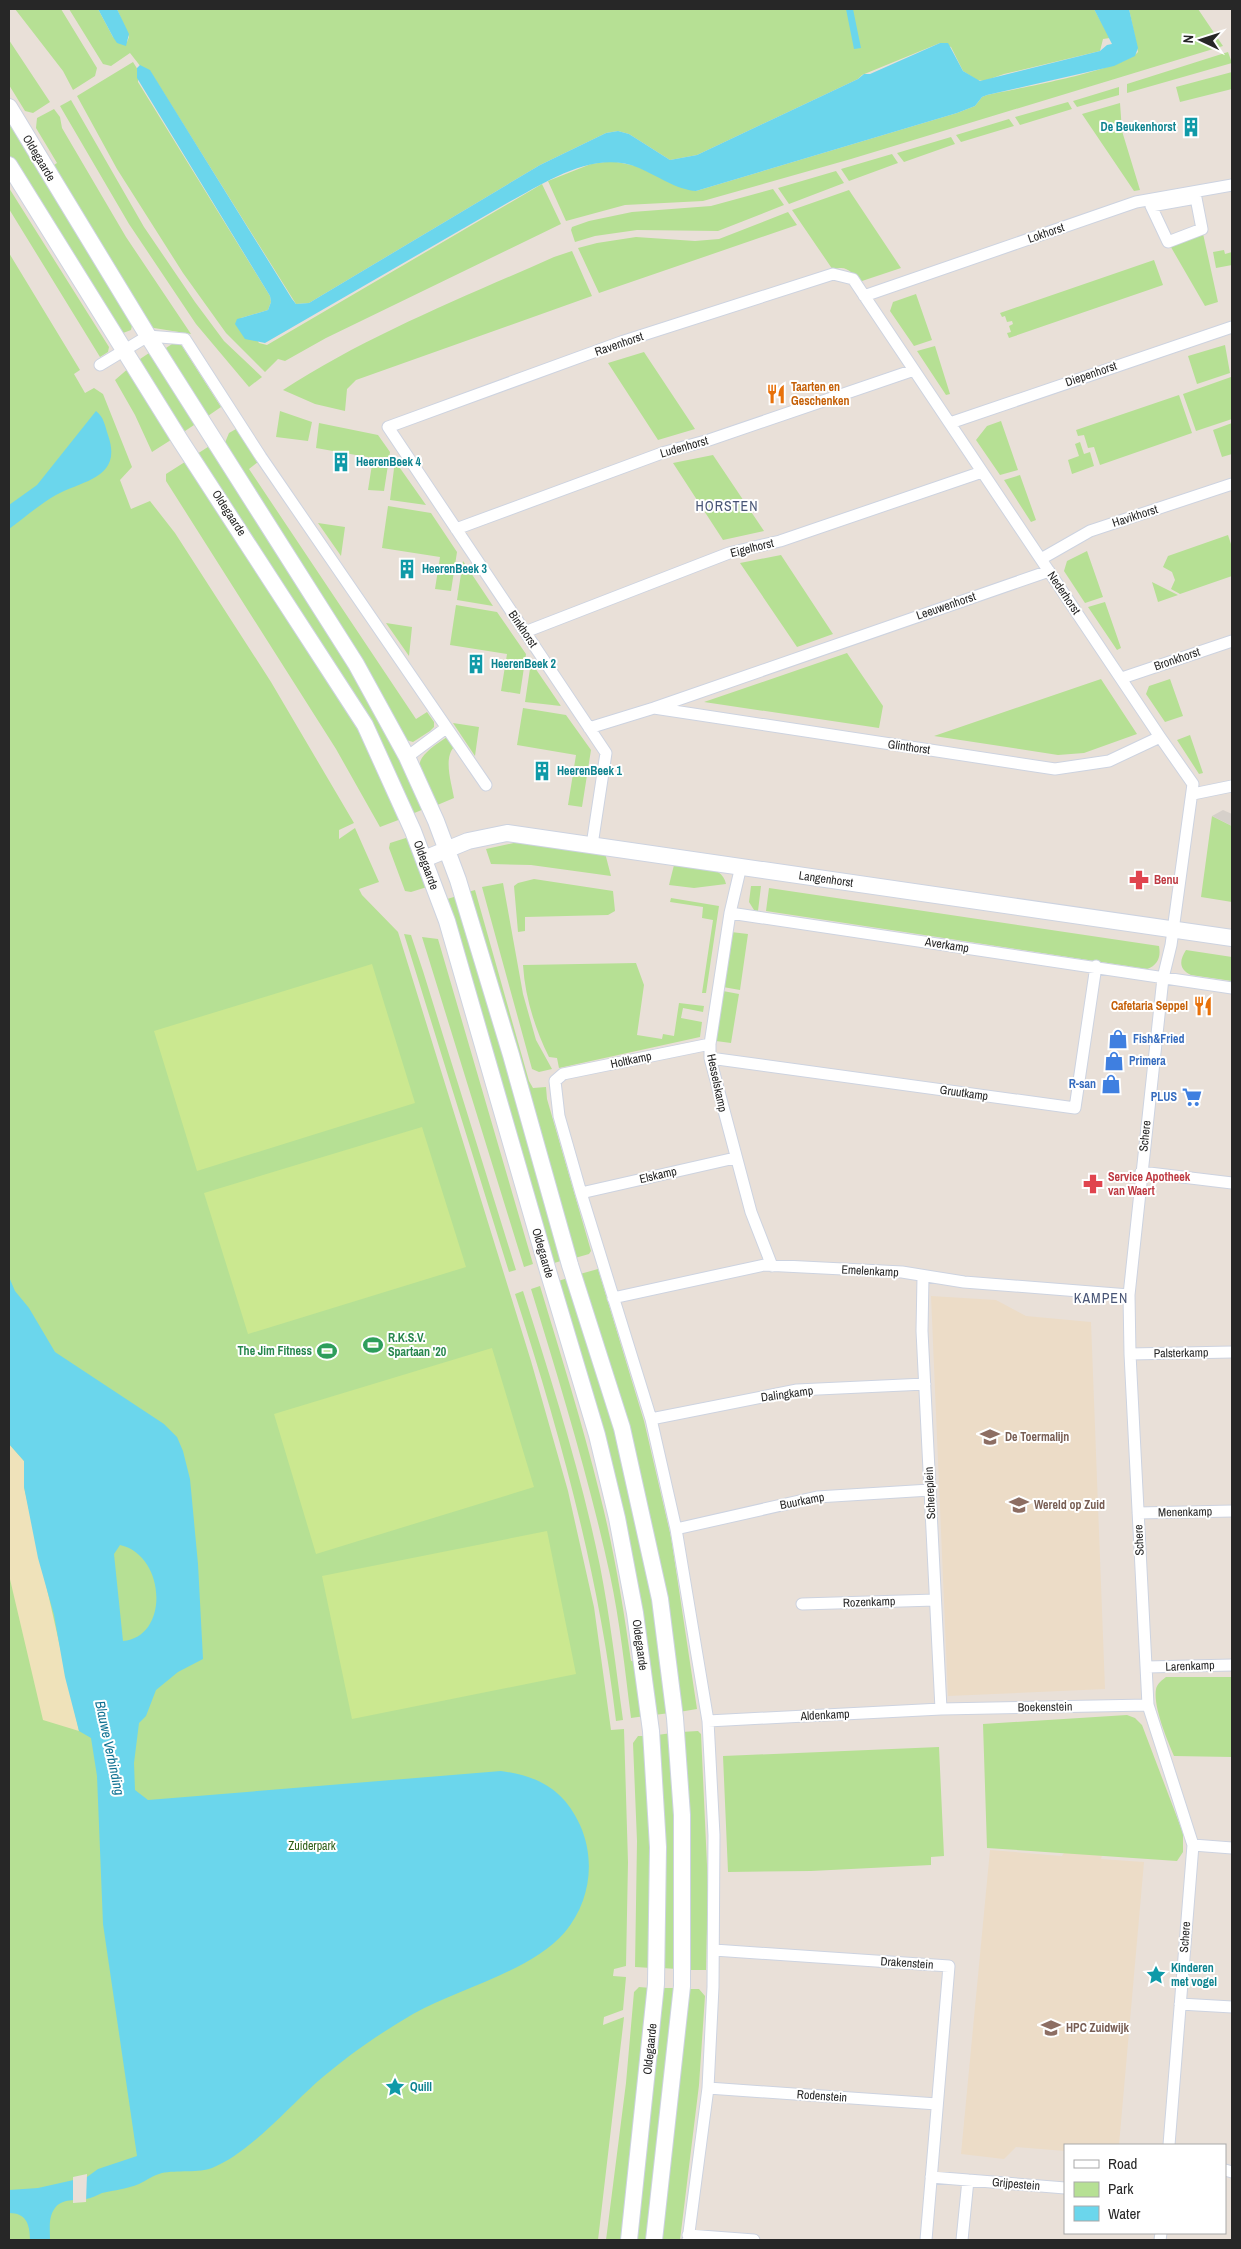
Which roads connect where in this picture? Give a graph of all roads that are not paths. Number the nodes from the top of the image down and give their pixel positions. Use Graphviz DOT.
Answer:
graph roads {
  1 [pos="9,107"];
  2 [pos="9,165"];
  3 [pos="1232,185"];
  4 [pos="1202,229"];
  5 [pos="853,279"];
  6 [pos="864,296"];
  7 [pos="1232,327"];
  8 [pos="148,336"];
  9 [pos="125,351"];
  10 [pos="100,365"];
  11 [pos="914,370"];
  12 [pos="950,423"];
  13 [pos="388,428"];
  14 [pos="982,472"];
  15 [pos="1232,484"];
  16 [pos="456,529"];
  17 [pos="1041,559"];
  18 [pos="1049,571"];
  19 [pos="525,632"];
  20 [pos="1232,640"];
  21 [pos="842,642"];
  22 [pos="1122,678"];
  23 [pos="654,708"];
  24 [pos="446,728"];
  25 [pos="589,728"];
  26 [pos="1160,737"];
  27 [pos="407,757"];
  28 [pos="486,785"];
  29 [pos="1232,786"];
  30 [pos="1193,794"];
  31 [pos="592,845"];
  32 [pos="446,850"];
  33 [pos="424,859"];
  34 [pos="741,866"];
  35 [pos="730,913"];
  36 [pos="1173,929"];
  37 [pos="1232,938"];
  38 [pos="1096,966"];
  39 [pos="1163,978"];
  40 [pos="1232,988"];
  41 [pos="710,1044"];
  42 [pos="710,1058"];
  43 [pos="735,1158"];
  44 [pos="1141,1172"];
  45 [pos="1232,1183"];
  46 [pos="581,1193"];
  47 [pos="772,1266"];
  48 [pos="923,1276"];
  49 [pos="1129,1295"];
  50 [pos="613,1298"];
  51 [pos="1232,1352"];
  52 [pos="1130,1354"];
  53 [pos="925,1384"];
  54 [pos="651,1419"];
  55 [pos="930,1490"];
  56 [pos="1232,1511"];
  57 [pos="1138,1513"];
  58 [pos="676,1529"];
  59 [pos="935,1600"];
  60 [pos="802,1604"];
  61 [pos="1232,1665"];
  62 [pos="1147,1667"];
  63 [pos="1148,1705"];
  64 [pos="941,1709"];
  65 [pos="708,1721"];
  66 [pos="1192,1845"];
  67 [pos="1232,1848"];
  68 [pos="714,1950"];
  69 [pos="1180,2004"];
  70 [pos="1232,2007"];
  71 [pos="708,2088"];
  72 [pos="937,2104"];
  73 [pos="1169,2144"];
  74 [pos="931,2177"];
  75 [pos="968,2180"];
  76 [pos="1064,2188"];
  77 [pos="688,2238"];
  78 [pos="629,2240"];
  79 [pos="654,2240"];
  80 [pos="754,2240"];
  81 [pos="926,2240"];
  82 [pos="962,2240"];
  1 -- 8 [label="main road, Oldegaarde"];
  2 -- 9 [label="main road, Oldegaarde"];
  3 -- 6 [label="street, Lokhorst"];
  4 -- 4 [label="street"];
  5 -- 6 [label="street, Nederhorst"];
  5 -- 13 [label="street, Ravenhorst"];
  6 -- 11 [label="street, Nederhorst"];
  7 -- 12 [label="street, Diepenhorst"];
  8 -- 9 [label="street"];
  8 -- 24 [label="street"];
  8 -- 27 [label="main road, Oldegaarde"];
  9 -- 10 [label="street"];
  9 -- 33 [label="main road, Oldegaarde"];
  11 -- 12 [label="street, Nederhorst"];
  11 -- 16 [label="street, Ludenhorst"];
  12 -- 14 [label="street, Nederhorst"];
  13 -- 16 [label="street, Binkhorst"];
  14 -- 17 [label="street, Nederhorst"];
  14 -- 19 [label="street, Eigelhorst"];
  15 -- 17 [label="street, Havikhorst"];
  16 -- 19 [label="street, Binkhorst"];
  17 -- 18 [label="street, Nederhorst"];
  18 -- 21 [label="street, Leeuwenhorst"];
  18 -- 22 [label="street, Nederhorst"];
  19 -- 25 [label="street, Binkhorst"];
  20 -- 22 [label="street, Bronkhorst"];
  21 -- 23 [label="street, Glinthorst"];
  22 -- 26 [label="street, Nederhorst"];
  23 -- 25 [label="street, Glinthorst"];
  23 -- 26 [label="street, Glinthorst"];
  24 -- 27 [label="street"];
  24 -- 28 [label="street"];
  25 -- 31 [label="street, Binkhorst"];
  26 -- 30 [label="street, Nederhorst"];
  27 -- 32 [label="main road, Oldegaarde"];
  29 -- 30 [label="street"];
  30 -- 36 [label="street, Nederhorst"];
  31 -- 32 [label="main road, Langenhorst"];
  31 -- 34 [label="main road, Langenhorst"];
  32 -- 33 [label="main road, Langenhorst"];
  32 -- 79 [label="main road, Oldegaarde"];
  33 -- 78 [label="main road, Oldegaarde"];
  34 -- 35 [label="street, Hesselskamp"];
  34 -- 36 [label="main road, Langenhorst"];
  35 -- 38 [label="street, Averkamp"];
  35 -- 41 [label="street, Hesselskamp"];
  36 -- 37 [label="main road, Langenhorst"];
  36 -- 39 [label="street, Schere"];
  38 -- 39 [label="street, Averkamp"];
  38 -- 42 [label="street, Gruutkamp"];
  39 -- 40 [label="street"];
  39 -- 44 [label="street, Schere"];
  41 -- 42 [label="street, Hesselskamp"];
  41 -- 46 [label="street, Holtkamp"];
  42 -- 43 [label="street, Hesselskamp"];
  43 -- 46 [label="street, Elskamp"];
  43 -- 47 [label="street, Hesselskamp"];
  44 -- 45 [label="street"];
  44 -- 49 [label="street, Schere"];
  46 -- 50 [label="street"];
  47 -- 48 [label="street, Emelenkamp"];
  47 -- 50 [label="street, Emelenkamp"];
  48 -- 49 [label="street, Emelenkamp"];
  48 -- 53 [label="street, Schereplein"];
  49 -- 52 [label="street, Schere"];
  50 -- 54 [label="street"];
  51 -- 52 [label="street, Palsterkamp"];
  52 -- 57 [label="street, Schere"];
  53 -- 54 [label="street, Dalingkamp"];
  53 -- 55 [label="street, Schereplein"];
  54 -- 58 [label="street"];
  55 -- 58 [label="street, Buurkamp"];
  55 -- 59 [label="street, Schereplein"];
  56 -- 57 [label="street, Menenkamp"];
  57 -- 62 [label="street, Schere"];
  58 -- 65 [label="street"];
  59 -- 60 [label="street, Rozenkamp"];
  59 -- 64 [label="street, Schereplein"];
  61 -- 62 [label="street, Larenkamp"];
  62 -- 63 [label="street, Schere"];
  63 -- 64 [label="street, Boekenstein"];
  63 -- 66 [label="street, Schere"];
  64 -- 65 [label="street, Aldenkamp"];
  65 -- 68 [label="street"];
  66 -- 67 [label="street"];
  66 -- 69 [label="street, Schere"];
  68 -- 71 [label="street"];
  68 -- 72 [label="street, Drakenstein"];
  69 -- 70 [label="street"];
  69 -- 73 [label="street, Schere"];
  71 -- 72 [label="street, Rodenstein"];
  71 -- 77 [label="street"];
  72 -- 74 [label="street, Drakenstein"];
  74 -- 75 [label="street"];
  74 -- 81 [label="street, Drakenstein"];
  75 -- 76 [label="street, Grijpestein"];
  75 -- 82 [label="street"];
  77 -- 80 [label="street"];
}
